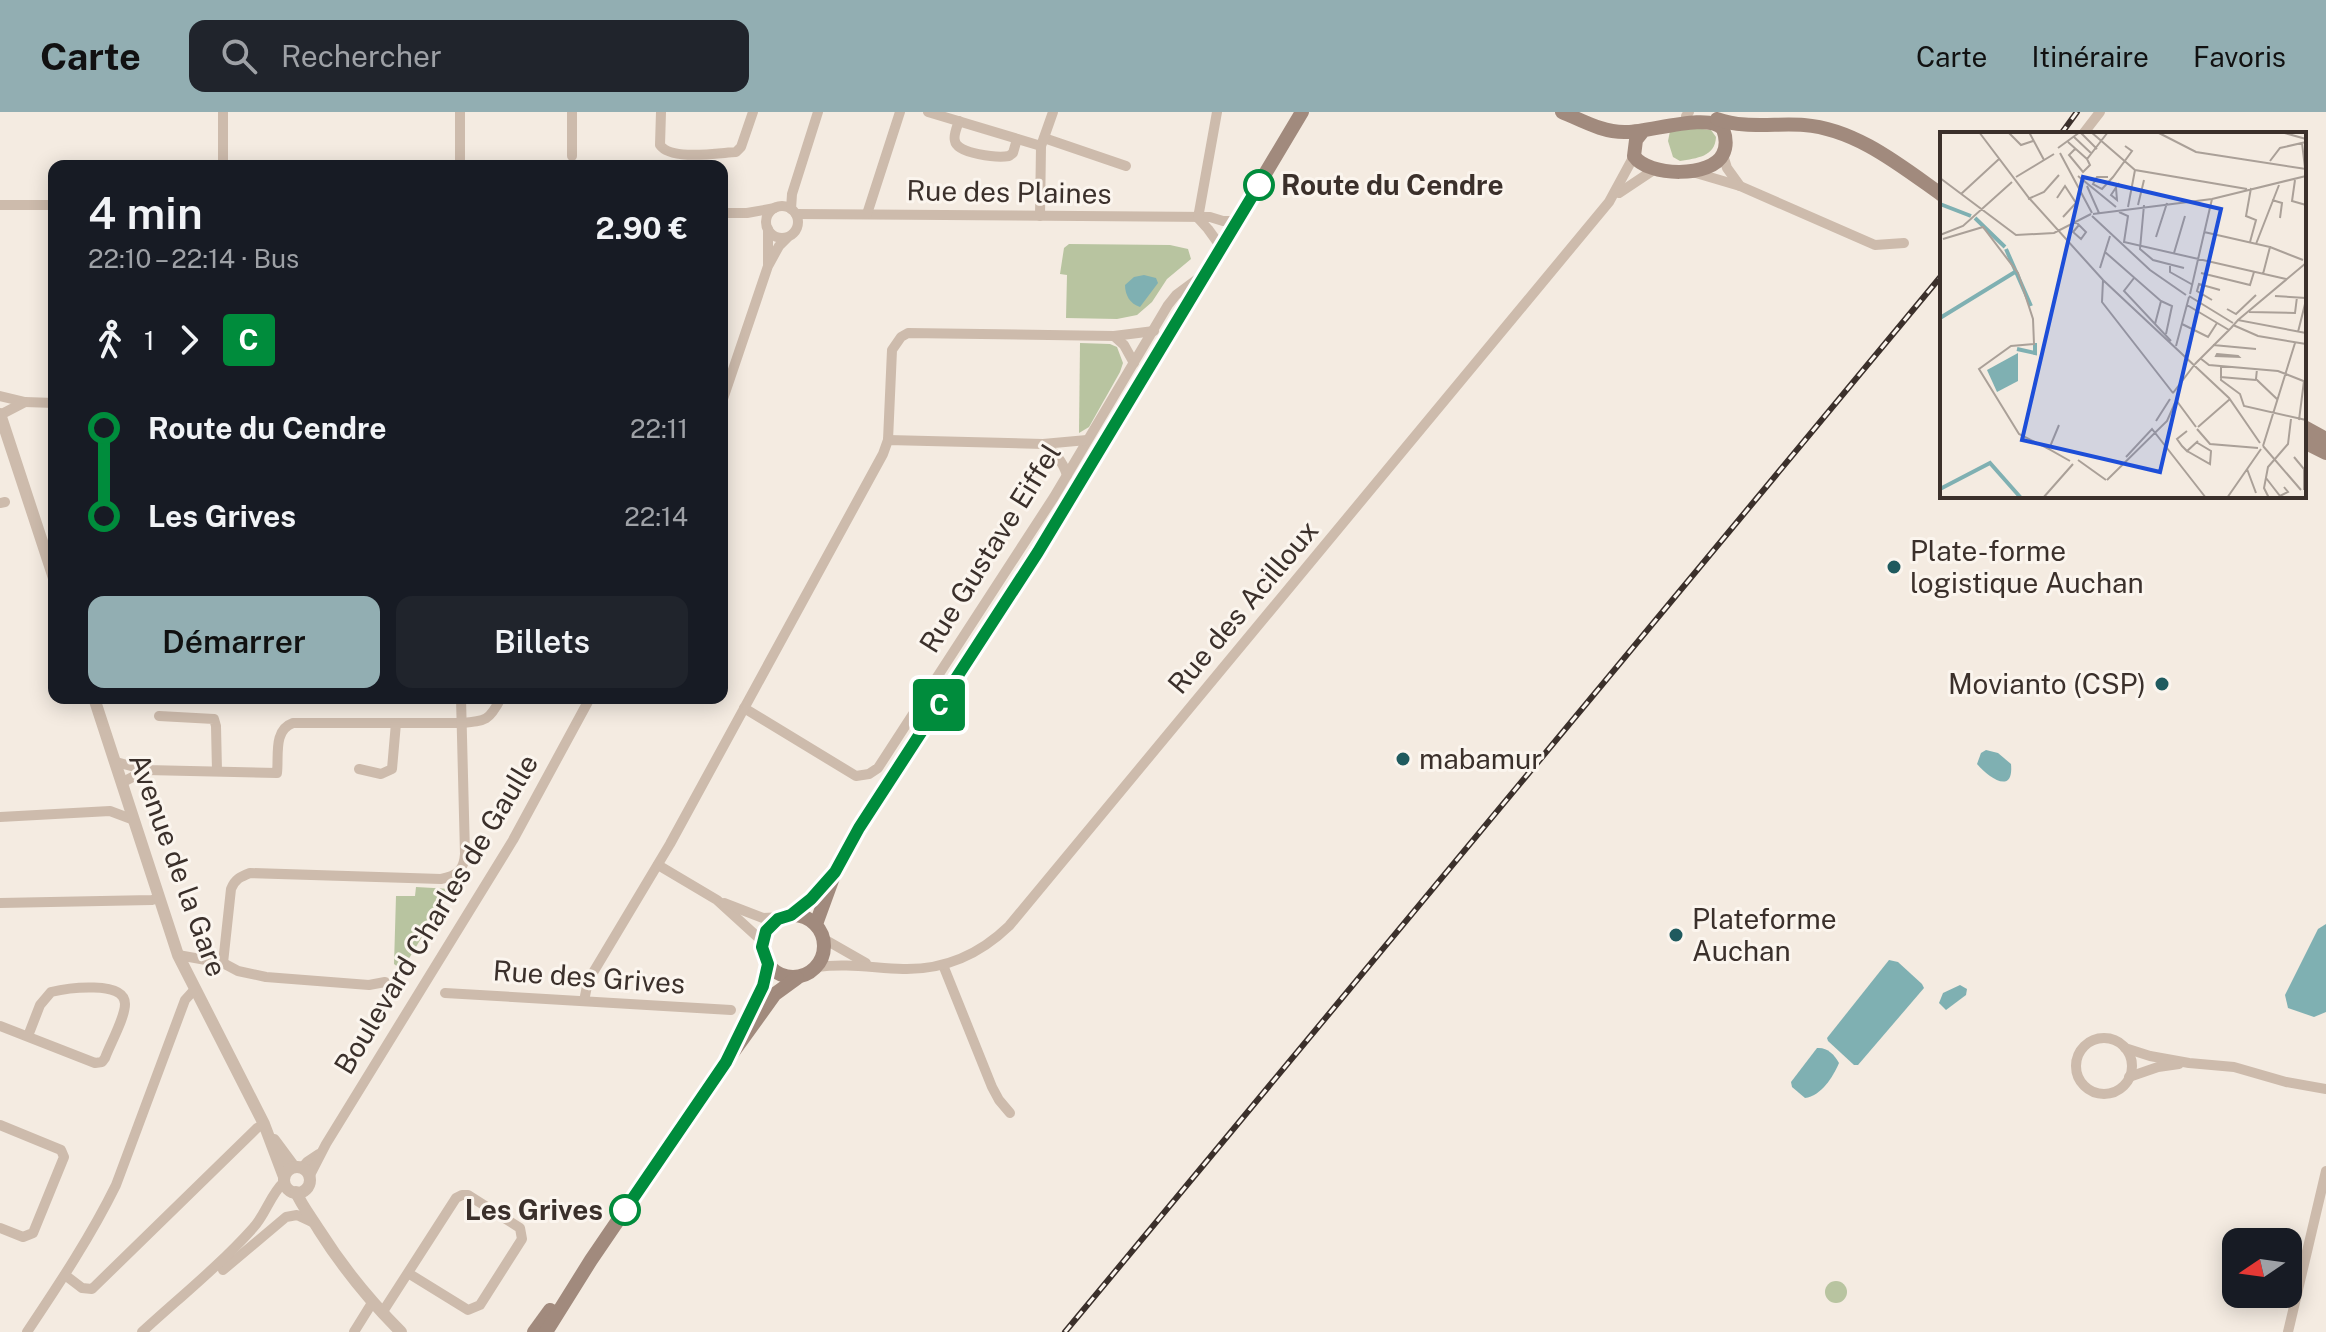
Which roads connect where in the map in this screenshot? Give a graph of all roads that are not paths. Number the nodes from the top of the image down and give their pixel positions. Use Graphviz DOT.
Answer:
graph roads {
  1 [pos="223,112"];
  2 [pos="460,112"];
  3 [pos="572,112"];
  4 [pos="661,112"];
  5 [pos="753,112"];
  6 [pos="818,112"];
  7 [pos="900,112"];
  8 [pos="928,112"];
  9 [pos="976,112"];
  10 [pos="1053,112"];
  11 [pos="1217,112"];
  12 [pos="1302,112"];
  13 [pos="1562,112"];
  14 [pos="2100,112"];
  15 [pos="1688,114"];
  16 [pos="1715,116"];
  17 [pos="959,121"];
  18 [pos="972,125"];
  19 [pos="1774,125"];
  20 [pos="1644,130"];
  21 [pos="1609,131"];
  22 [pos="2085,132"];
  23 [pos="1017,139"];
  24 [pos="1043,142"];
  25 [pos="1724,152"];
  26 [pos="572,156"];
  27 [pos="1634,156"];
  28 [pos="223,160"];
  29 [pos="460,160"];
  30 [pos="693,160"];
  31 [pos="1126,166"];
  32 [pos="1655,169"];
  33 [pos="1688,171"];
  34 [pos="1740,186"];
  35 [pos="1940,194"];
  36 [pos="1609,202"];
  37 [pos="0,205"];
  38 [pos="48,205"];
  39 [pos="786,209"];
  40 [pos="728,213"];
  41 [pos="747,213"];
  42 [pos="867,214"];
  43 [pos="819,215"];
  44 [pos="1040,216"];
  45 [pos="1198,218"];
  46 [pos="1236,221"];
  47 [pos="767,228"];
  48 [pos="791,234"];
  49 [pos="1904,243"];
  50 [pos="1221,247"];
  51 [pos="768,266"];
  52 [pos="1208,271"];
  53 [pos="1154,331"];
  54 [pos="1114,336"];
  55 [pos="1134,363"];
  56 [pos="728,384"];
  57 [pos="0,396"];
  58 [pos="25,402"];
  59 [pos="48,403"];
  60 [pos="0,414"];
  61 [pos="2306,428"];
  62 [pos="2326,439"];
  63 [pos="888,440"];
  64 [pos="1087,440"];
  65 [pos="2306,441"];
  66 [pos="2306,443"];
  67 [pos="1043,444"];
  68 [pos="2326,446"];
  69 [pos="2326,453"];
  70 [pos="1067,475"];
  71 [pos="48,559"];
  72 [pos="96,704"];
  73 [pos="461,704"];
  74 [pos="498,704"];
  75 [pos="587,704"];
  76 [pos="744,708"];
  77 [pos="159,716"];
  78 [pos="396,723"];
  79 [pos="461,723"];
  80 [pos="116,762"];
  81 [pos="359,769"];
  82 [pos="146,770"];
  83 [pos="217,771"];
  84 [pos="123,782"];
  85 [pos="127,796"];
  86 [pos="110,811"];
  87 [pos="0,817"];
  88 [pos="134,820"];
  89 [pos="658,865"];
  90 [pos="835,872"];
  91 [pos="159,898"];
  92 [pos="717,900"];
  93 [pos="0,903"];
  94 [pos="787,916"];
  95 [pos="816,924"];
  96 [pos="824,939"];
  97 [pos="762,941"];
  98 [pos="178,955"];
  99 [pos="223,963"];
  100 [pos="768,964"];
  101 [pos="871,965"];
  102 [pos="943,965"];
  103 [pos="817,967"];
  104 [pos="797,978"];
  105 [pos="385,982"];
  106 [pos="195,989"];
  107 [pos="445,993"];
  108 [pos="584,1001"];
  109 [pos="731,1010"];
  110 [pos="0,1026"];
  111 [pos="28,1036"];
  112 [pos="2125,1048"];
  113 [pos="726,1062"];
  114 [pos="2189,1063"];
  115 [pos="2129,1077"];
  116 [pos="2326,1089"];
  117 [pos="1010,1113"];
  118 [pos="0,1125"];
  119 [pos="266,1127"];
  120 [pos="2326,1171"];
  121 [pos="302,1178"];
  122 [pos="284,1180"];
  123 [pos="316,1225"];
  124 [pos="0,1228"];
  125 [pos="591,1260"];
  126 [pos="223,1270"];
  127 [pos="408,1273"];
  128 [pos="65,1275"];
  129 [pos="372,1303"];
  130 [pos="382,1313"];
  131 [pos="27,1332"];
  132 [pos="142,1332"];
  133 [pos="354,1332"];
  134 [pos="401,1332"];
  135 [pos="534,1332"];
  136 [pos="546,1332"];
  137 [pos="2288,1332"];
  1 -- 28 [label="street"];
  2 -- 29 [label="street"];
  3 -- 26 [label="street"];
  4 -- 30 [label="street"];
  5 -- 30 [label="street"];
  6 -- 39 [label="street"];
  7 -- 42 [label="street"];
  8 -- 17 [label="street"];
  9 -- 18 [label="street"];
  10 -- 24 [label="street"];
  11 -- 45 [label="street"];
  12 -- 46 [label="main road"];
  13 -- 21 [label="main road"];
  14 -- 22 [label="street"];
  15 -- 16 [label="main road"];
  15 -- 20 [label="main road"];
  16 -- 19 [label="main road"];
  16 -- 25 [label="main road"];
  17 -- 18 [label="street"];
  17 -- 23 [label="street"];
  18 -- 23 [label="street"];
  19 -- 25 [label="main road"];
  19 -- 35 [label="main road"];
  20 -- 21 [label="main road"];
  20 -- 27 [label="main road"];
  21 -- 27 [label="main road"];
  23 -- 24 [label="street"];
  24 -- 31 [label="street"];
  24 -- 44 [label="street"];
  25 -- 33 [label="main road"];
  25 -- 34 [label="street"];
  27 -- 32 [label="main road"];
  27 -- 36 [label="street, Rue des Acilloux"];
  32 -- 33 [label="main road"];
  32 -- 36 [label="street, Rue des Acilloux"];
  33 -- 34 [label="street"];
  34 -- 49 [label="street"];
  36 -- 102 [label="street, Rue des Acilloux"];
  37 -- 38 [label="street"];
  39 -- 41 [label="street, Rue des Plaines"];
  39 -- 43 [label="street, Rue des Plaines"];
  39 -- 47 [label="street"];
  39 -- 48 [label="street"];
  40 -- 41 [label="street, Rue des Plaines"];
  41 -- 47 [label="street"];
  42 -- 43 [label="street, Rue des Plaines"];
  42 -- 44 [label="street, Rue des Plaines"];
  43 -- 48 [label="street"];
  44 -- 45 [label="street, Rue des Plaines"];
  45 -- 46 [label="street, Rue des Plaines"];
  45 -- 50 [label="street"];
  46 -- 50 [label="main road"];
  47 -- 48 [label="street"];
  47 -- 51 [label="street"];
  48 -- 51 [label="street"];
  50 -- 52 [label="main road"];
  51 -- 56 [label="street"];
  52 -- 53 [label="street, Rue Gustave Eiffel"];
  52 -- 90 [label="main road"];
  53 -- 54 [label="street"];
  53 -- 55 [label="street, Rue Gustave Eiffel"];
  54 -- 55 [label="street"];
  54 -- 63 [label="street"];
  55 -- 64 [label="street, Rue Gustave Eiffel"];
  57 -- 58 [label="street"];
  58 -- 59 [label="street"];
  58 -- 60 [label="street"];
  60 -- 71 [label="street"];
  61 -- 62 [label="main road"];
  63 -- 67 [label="street"];
  63 -- 76 [label="street"];
  64 -- 67 [label="street"];
  64 -- 70 [label="street, Rue Gustave Eiffel"];
  65 -- 68 [label="street"];
  66 -- 69 [label="main road"];
  67 -- 70 [label="street"];
  70 -- 76 [label="street, Rue Gustave Eiffel"];
  72 -- 80 [label="street, Avenue de la Gare"];
  73 -- 79 [label="street"];
  74 -- 79 [label="street"];
  75 -- 121 [label="street, Boulevard Charles de Gaulle"];
  76 -- 89 [label="street"];
  77 -- 83 [label="street"];
  78 -- 79 [label="street"];
  78 -- 81 [label="street"];
  78 -- 83 [label="street"];
  79 -- 99 [label="street"];
  80 -- 82 [label="street"];
  80 -- 84 [label="street, Avenue de la Gare"];
  82 -- 83 [label="street"];
  82 -- 84 [label="street"];
  84 -- 85 [label="street, Avenue de la Gare"];
  85 -- 86 [label="street"];
  85 -- 88 [label="street, Avenue de la Gare"];
  86 -- 87 [label="street"];
  86 -- 88 [label="street"];
  88 -- 91 [label="street, Avenue de la Gare"];
  89 -- 92 [label="street"];
  89 -- 108 [label="street"];
  90 -- 94 [label="main road"];
  90 -- 95 [label="main road"];
  91 -- 93 [label="street"];
  91 -- 98 [label="street, Avenue de la Gare"];
  92 -- 94 [label="street"];
  92 -- 97 [label="street"];
  94 -- 95 [label="main road"];
  94 -- 97 [label="main road"];
  95 -- 96 [label="main road"];
  96 -- 101 [label="street, Rue des Acilloux"];
  96 -- 103 [label="main road"];
  97 -- 100 [label="main road"];
  98 -- 99 [label="street"];
  98 -- 106 [label="street, Avenue de la Gare"];
  99 -- 105 [label="street"];
  100 -- 104 [label="main road"];
  100 -- 113 [label="main road"];
  101 -- 102 [label="street, Rue des Acilloux"];
  101 -- 103 [label="street, Rue des Acilloux"];
  102 -- 117 [label="street"];
  103 -- 104 [label="main road"];
  104 -- 113 [label="main road"];
  106 -- 119 [label="street, Avenue de la Gare"];
  106 -- 128 [label="street"];
  107 -- 108 [label="street, Rue des Grives"];
  108 -- 109 [label="street, Rue des Grives"];
  110 -- 111 [label="street"];
  111 -- 111 [label="street"];
  112 -- 114 [label="street"];
  112 -- 115 [label="street"];
  112 -- 115 [label="street"];
  113 -- 125 [label="main road"];
  114 -- 115 [label="street"];
  114 -- 116 [label="street"];
  118 -- 124 [label="street"];
  119 -- 121 [label="street, Avenue de la Gare"];
  119 -- 122 [label="street, Avenue de la Gare"];
  119 -- 128 [label="street"];
  120 -- 137 [label="street"];
  121 -- 122 [label="street"];
  121 -- 122 [label="street"];
  121 -- 123 [label="street, Avenue de la Gare"];
  122 -- 132 [label="street"];
  123 -- 126 [label="street"];
  123 -- 129 [label="street, Avenue de la Gare"];
  125 -- 135 [label="main road"];
  125 -- 136 [label="main road"];
  127 -- 127 [label="street"];
  127 -- 130 [label="street"];
  128 -- 131 [label="street"];
  129 -- 130 [label="street, Avenue de la Gare"];
  129 -- 133 [label="street"];
  130 -- 134 [label="street, Avenue de la Gare"];
}
